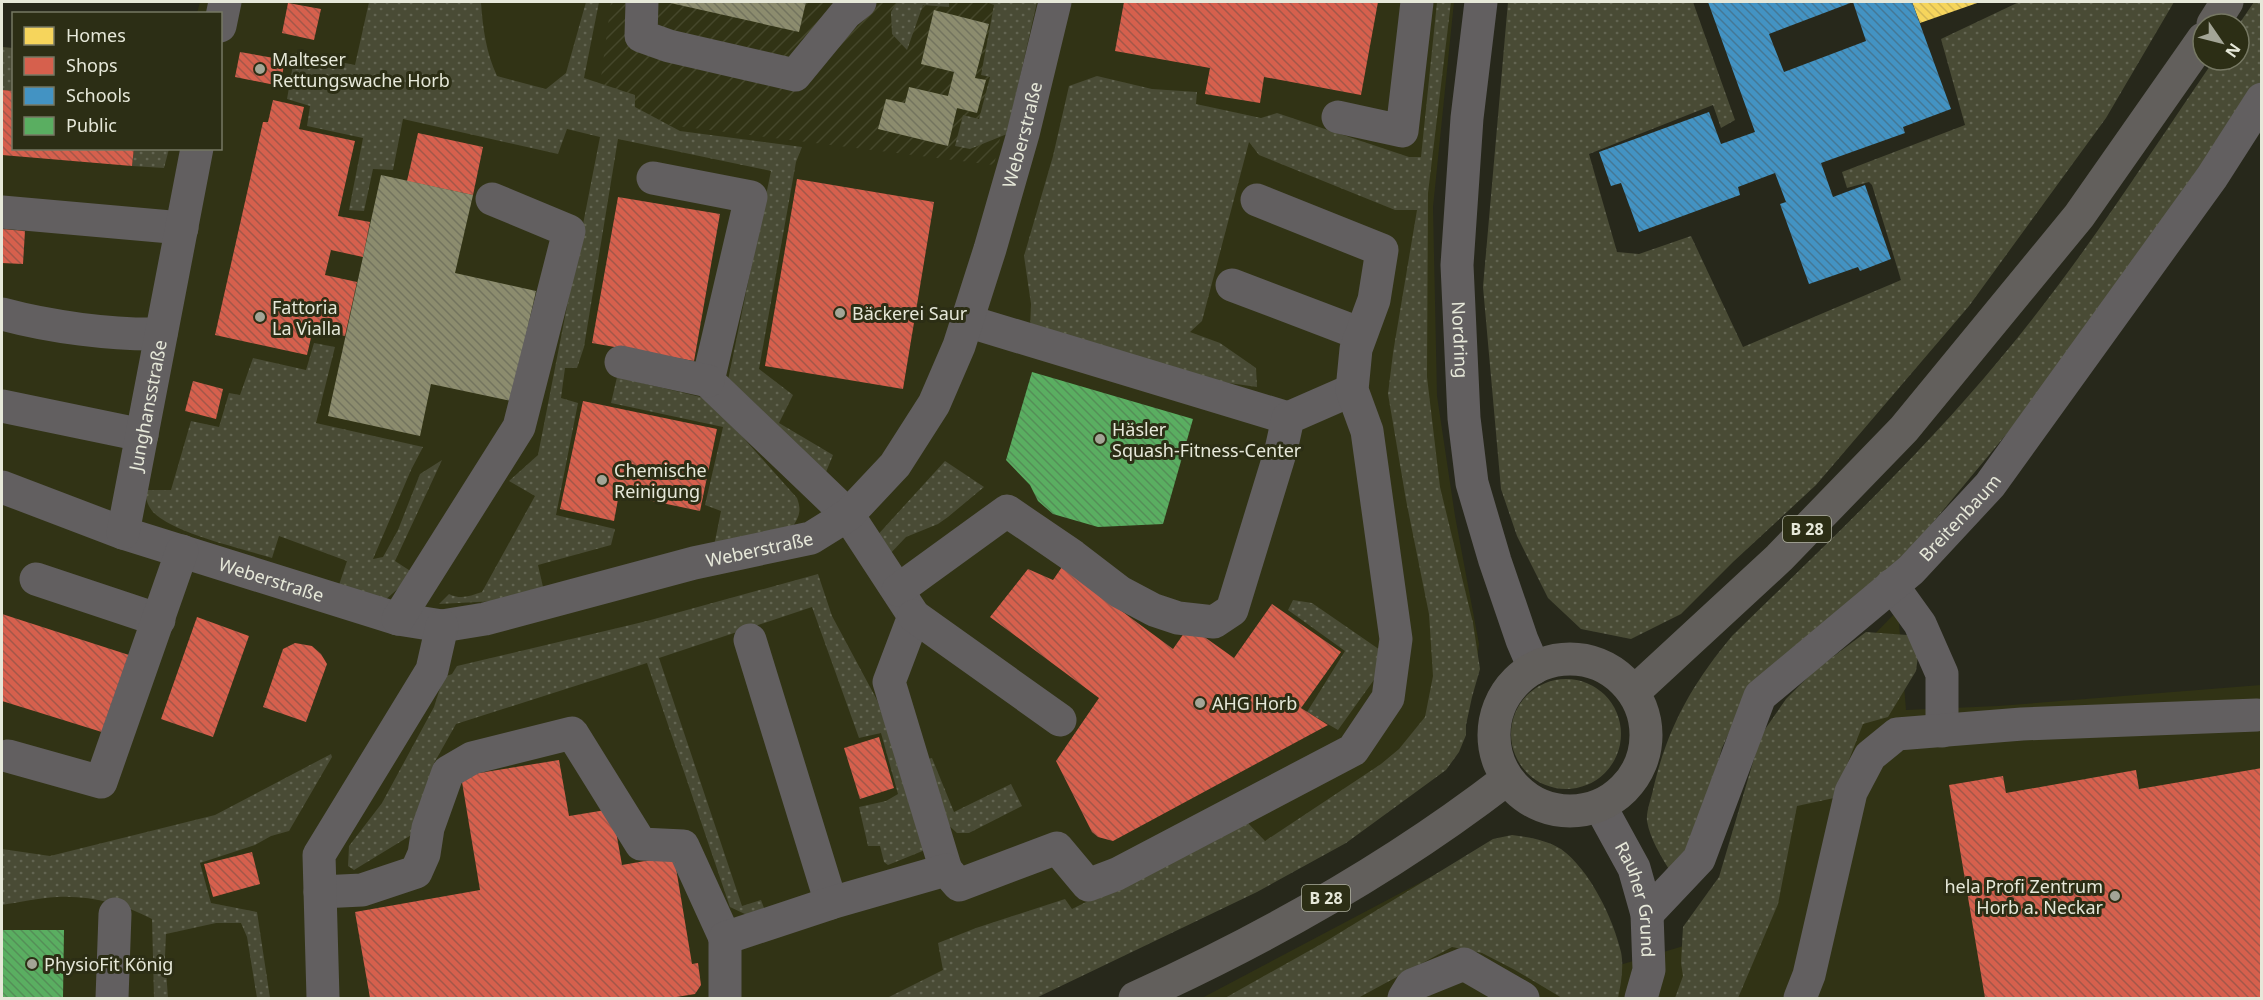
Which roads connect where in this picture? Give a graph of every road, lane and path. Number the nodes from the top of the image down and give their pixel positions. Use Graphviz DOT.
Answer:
graph roads {
  1 [pos="642,2"];
  2 [pos="860,2"];
  3 [pos="1055,2"];
  4 [pos="1417,2"];
  5 [pos="1481,2"];
  6 [pos="2191,56"];
  7 [pos="2262,99"];
  8 [pos="1338,117"];
  9 [pos="197,150"];
  10 [pos="653,178"];
  11 [pos="492,199"];
  12 [pos="1257,200"];
  13 [pos="2,212"];
  14 [pos="182,228"];
  15 [pos="1232,285"];
  16 [pos="2,314"];
  17 [pos="967,321"];
  18 [pos="161,334"];
  19 [pos="1361,334"];
  20 [pos="621,362"];
  21 [pos="708,381"];
  22 [pos="1352,390"];
  23 [pos="2,406"];
  24 [pos="1288,418"];
  25 [pos="142,435"];
  26 [pos="2,487"];
  27 [pos="848,515"];
  28 [pos="123,533"];
  29 [pos="182,551"];
  30 [pos="36,579"];
  31 [pos="1892,585"];
  32 [pos="906,603"];
  33 [pos="398,619"];
  34 [pos="159,620"];
  35 [pos="442,626"];
  36 [pos="750,640"];
  37 [pos="1534,668"];
  38 [pos="1634,692"];
  39 [pos="2257,715"];
  40 [pos="1059,720"];
  41 [pos="1942,730"];
  42 [pos="8,756"];
  43 [pos="1507,779"];
  44 [pos="1600,806"];
  45 [pos="946,870"];
  46 [pos="320,892"];
  47 [pos="831,903"];
  48 [pos="116,914"];
  49 [pos="1647,914"];
  50 [pos="725,938"];
  51 [pos="112,999"];
  52 [pos="324,999"];
  53 [pos="725,999"];
  54 [pos="1135,999"];
  55 [pos="1404,999"];
  56 [pos="1523,999"];
  57 [pos="1641,999"];
  58 [pos="1800,999"];
  1 -- 2 [label="street"];
  3 -- 17 [label="street, Weberstraße"];
  4 -- 8 [label="street"];
  5 -- 37 [label="street, Nordring"];
  6 -- 38 [label="main road, B 28"];
  7 -- 31 [label="street, Breitenbaum"];
  9 -- 14 [label="street, Junghansstraße"];
  10 -- 21 [label="street"];
  11 -- 33 [label="street"];
  12 -- 19 [label="street"];
  13 -- 14 [label="street"];
  14 -- 18 [label="street, Junghansstraße"];
  15 -- 19 [label="street"];
  16 -- 18 [label="street"];
  17 -- 24 [label="street"];
  17 -- 27 [label="street, Weberstraße"];
  18 -- 25 [label="street, Junghansstraße"];
  19 -- 22 [label="street"];
  20 -- 21 [label="street"];
  21 -- 27 [label="street"];
  22 -- 24 [label="street"];
  22 -- 45 [label="street"];
  23 -- 25 [label="street"];
  24 -- 32 [label="street"];
  25 -- 28 [label="street, Junghansstraße"];
  26 -- 28 [label="street"];
  27 -- 32 [label="street"];
  27 -- 35 [label="street, Weberstraße"];
  28 -- 29 [label="street, Weberstraße"];
  29 -- 33 [label="street, Weberstraße"];
  29 -- 34 [label="street"];
  30 -- 34 [label="street"];
  31 -- 41 [label="street"];
  31 -- 49 [label="street, Breitenbaum"];
  32 -- 40 [label="street"];
  32 -- 45 [label="street"];
  33 -- 35 [label="street, Weberstraße"];
  34 -- 42 [label="street"];
  35 -- 46 [label="street"];
  36 -- 47 [label="street"];
  37 -- 38 [label="main road"];
  37 -- 43 [label="main road"];
  38 -- 44 [label="main road"];
  39 -- 41 [label="street"];
  41 -- 58 [label="street"];
  43 -- 44 [label="main road"];
  43 -- 54 [label="main road, B 28"];
  44 -- 49 [label="street, Rauher Grund"];
  45 -- 47 [label="street"];
  46 -- 50 [label="street"];
  46 -- 52 [label="street"];
  47 -- 50 [label="street"];
  48 -- 51 [label="street"];
  49 -- 57 [label="street, Rauher Grund"];
  50 -- 53 [label="street"];
  55 -- 56 [label="street"];
}
